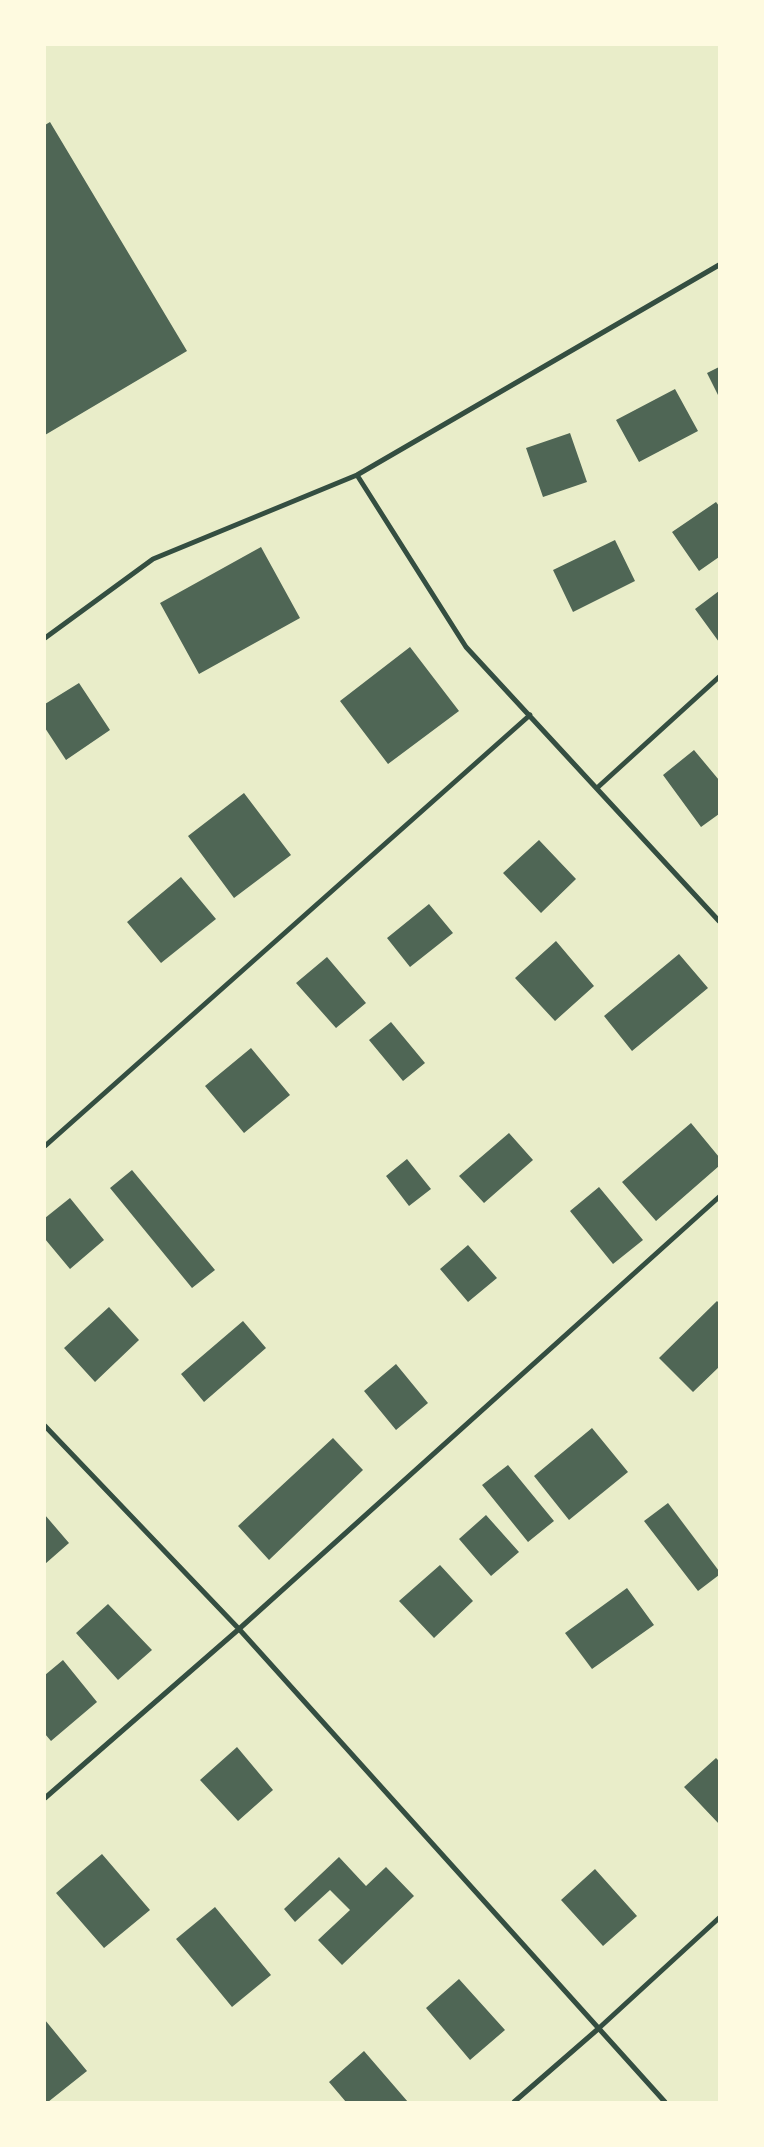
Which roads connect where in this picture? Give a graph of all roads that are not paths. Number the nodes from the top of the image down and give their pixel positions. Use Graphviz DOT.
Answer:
graph roads {
  1 [pos="719,265"];
  2 [pos="357,475"];
  3 [pos="45,638"];
  4 [pos="719,677"];
  5 [pos="530,715"];
  6 [pos="597,788"];
  7 [pos="719,921"];
  8 [pos="45,1146"];
  9 [pos="719,1197"];
  10 [pos="45,1426"];
  11 [pos="239,1629"];
  12 [pos="45,1798"];
  13 [pos="719,1918"];
  14 [pos="598,2029"];
  15 [pos="514,2102"];
  16 [pos="665,2102"];
  1 -- 2 [label="street"];
  2 -- 3 [label="street"];
  2 -- 5 [label="street"];
  4 -- 6 [label="street"];
  5 -- 6 [label="street"];
  5 -- 8 [label="street"];
  6 -- 7 [label="street"];
  9 -- 11 [label="street"];
  10 -- 11 [label="street"];
  11 -- 12 [label="street"];
  11 -- 14 [label="street"];
  13 -- 14 [label="street"];
  14 -- 15 [label="street"];
  14 -- 16 [label="street"];
}
